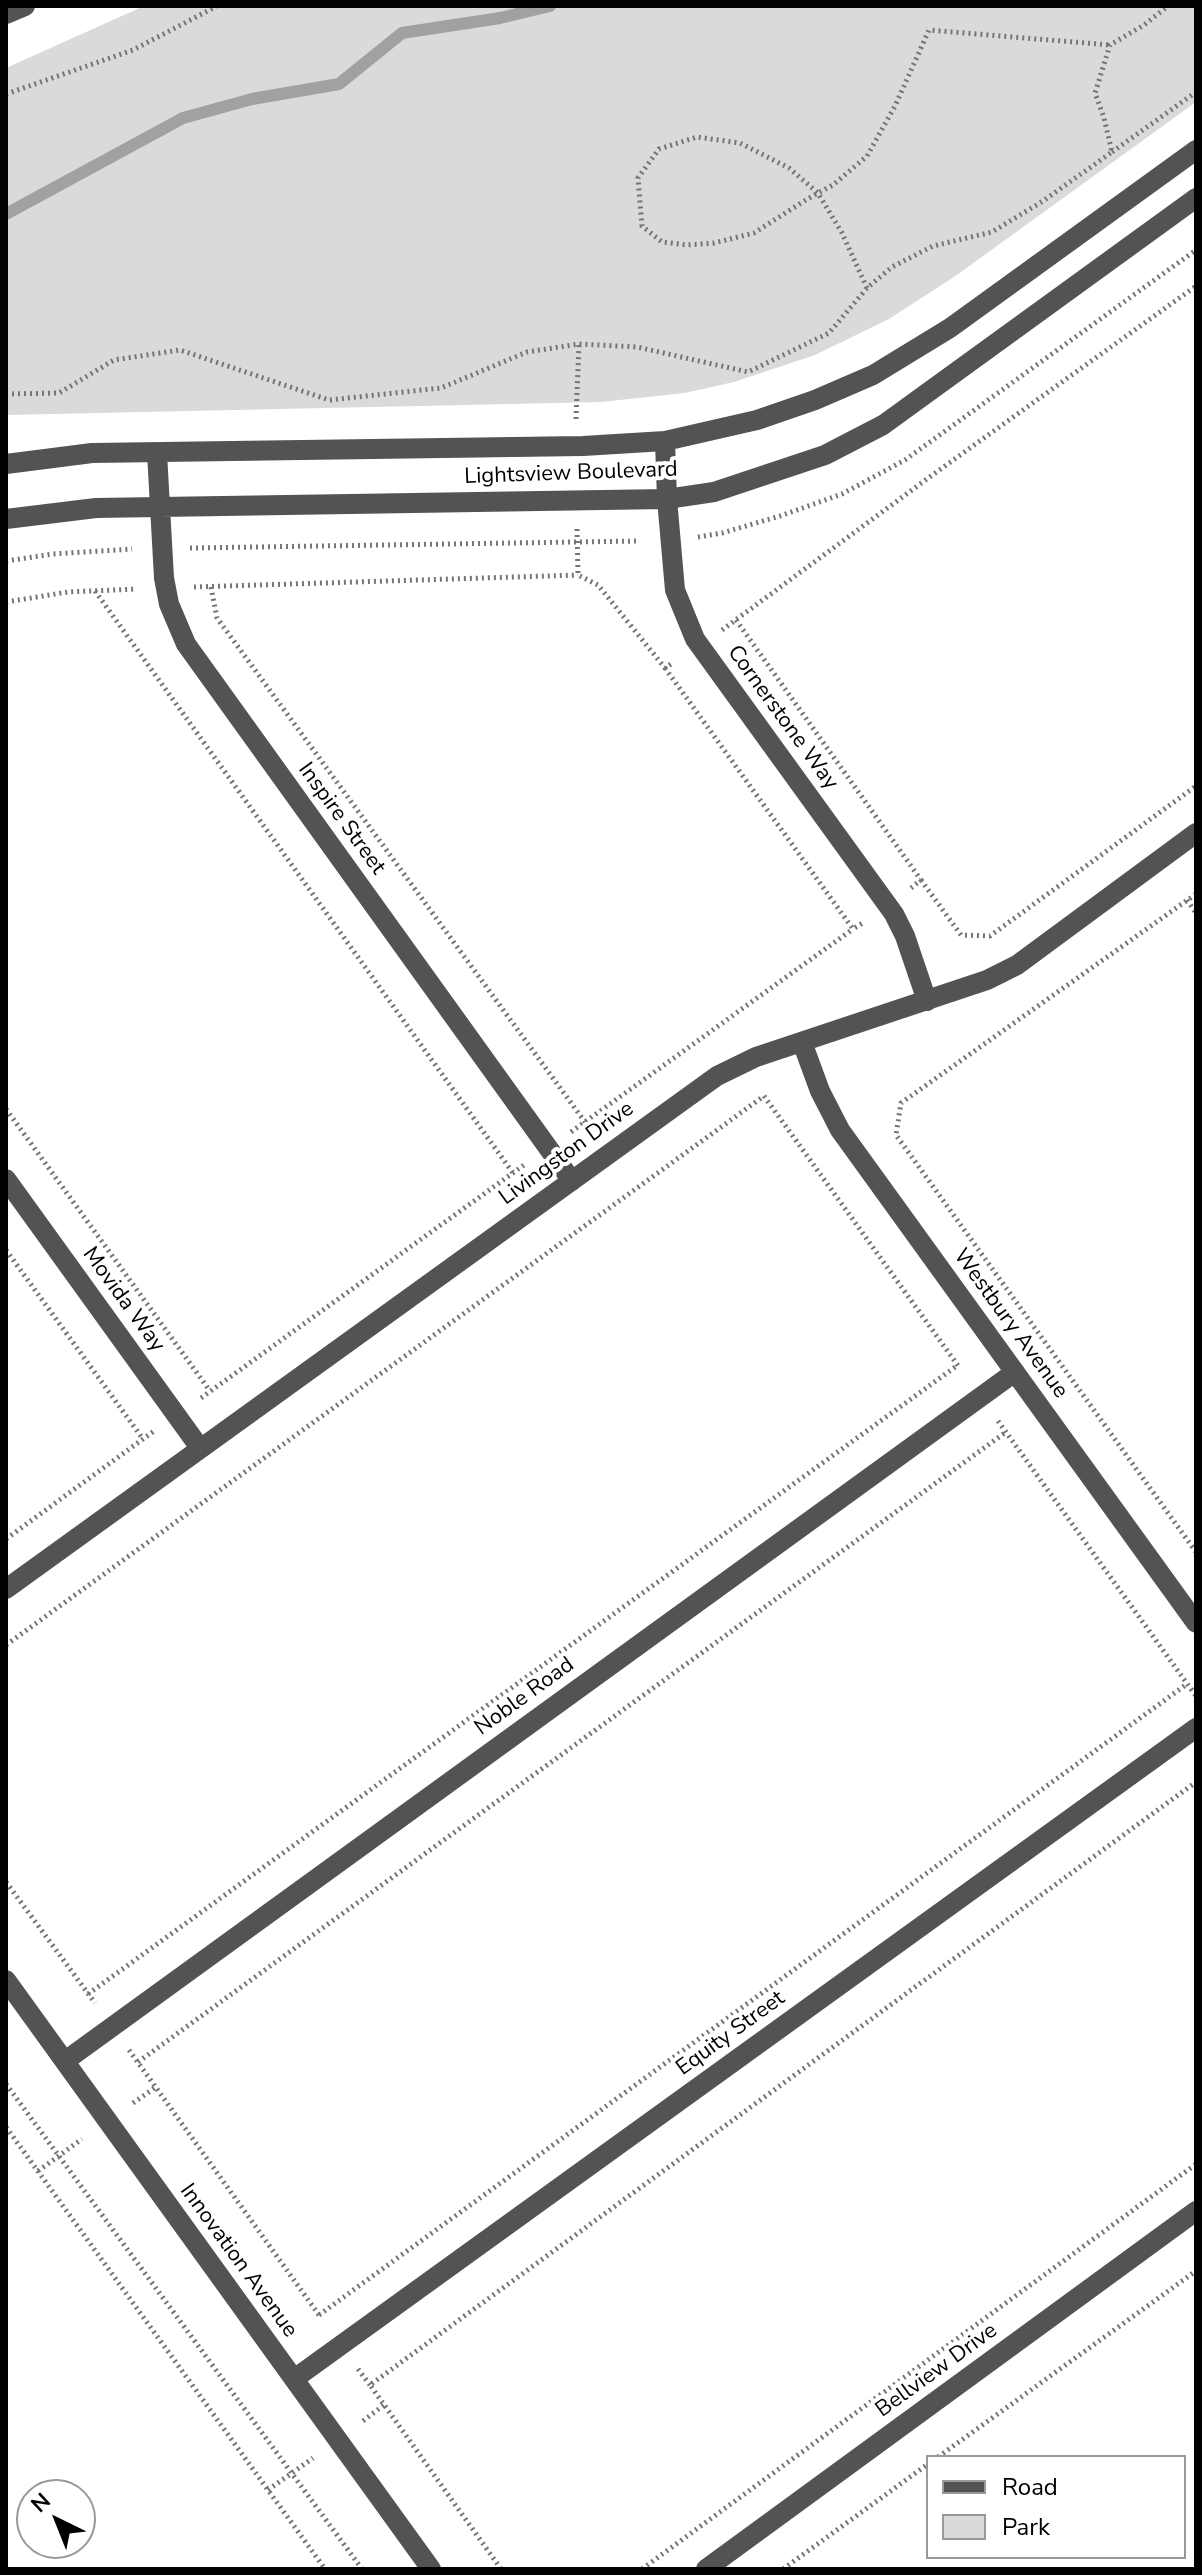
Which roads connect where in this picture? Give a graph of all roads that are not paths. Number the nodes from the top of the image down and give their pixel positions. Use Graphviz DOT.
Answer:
graph roads {
  1 [pos="25,6"];
  2 [pos="6,14"];
  3 [pos="1196,150"];
  4 [pos="1196,198"];
  5 [pos="665,441"];
  6 [pos="157,453"];
  7 [pos="6,464"];
  8 [pos="667,499"];
  9 [pos="161,507"];
  10 [pos="6,519"];
  11 [pos="1195,837"];
  12 [pos="927,1001"];
  13 [pos="802,1042"];
  14 [pos="6,1179"];
  15 [pos="572,1181"];
  16 [pos="1015,1372"];
  17 [pos="200,1448"];
  18 [pos="6,1589"];
  19 [pos="1196,1623"];
  20 [pos="1196,1728"];
  21 [pos="6,1980"];
  22 [pos="65,2061"];
  23 [pos="1196,2211"];
  24 [pos="294,2379"];
  25 [pos="431,2569"];
  26 [pos="706,2569"];
  1 -- 2 [label="street"];
  3 -- 5 [label="street, Lightsview Boulevard"];
  4 -- 8 [label="street, Lightsview Boulevard"];
  5 -- 6 [label="street, Lightsview Boulevard"];
  5 -- 8 [label="street, Cornerstone Way"];
  6 -- 7 [label="street, Lightsview Boulevard"];
  6 -- 9 [label="street, Inspire Street"];
  8 -- 9 [label="street, Lightsview Boulevard"];
  8 -- 12 [label="street, Cornerstone Way"];
  9 -- 10 [label="street, Lightsview Boulevard"];
  9 -- 15 [label="street, Inspire Street"];
  11 -- 12 [label="street, Livingston Drive"];
  12 -- 13 [label="street, Livingston Drive"];
  13 -- 15 [label="street, Livingston Drive"];
  13 -- 16 [label="street, Westbury Avenue"];
  14 -- 17 [label="street, Movida Way"];
  15 -- 17 [label="street, Livingston Drive"];
  16 -- 19 [label="street, Westbury Avenue"];
  16 -- 22 [label="street, Noble Road"];
  17 -- 18 [label="street, Livingston Drive"];
  20 -- 24 [label="street, Equity Street"];
  21 -- 22 [label="street, Innovation Avenue"];
  22 -- 24 [label="street, Innovation Avenue"];
  23 -- 26 [label="street, Bellview Drive"];
  24 -- 25 [label="street, Innovation Avenue"];
}
